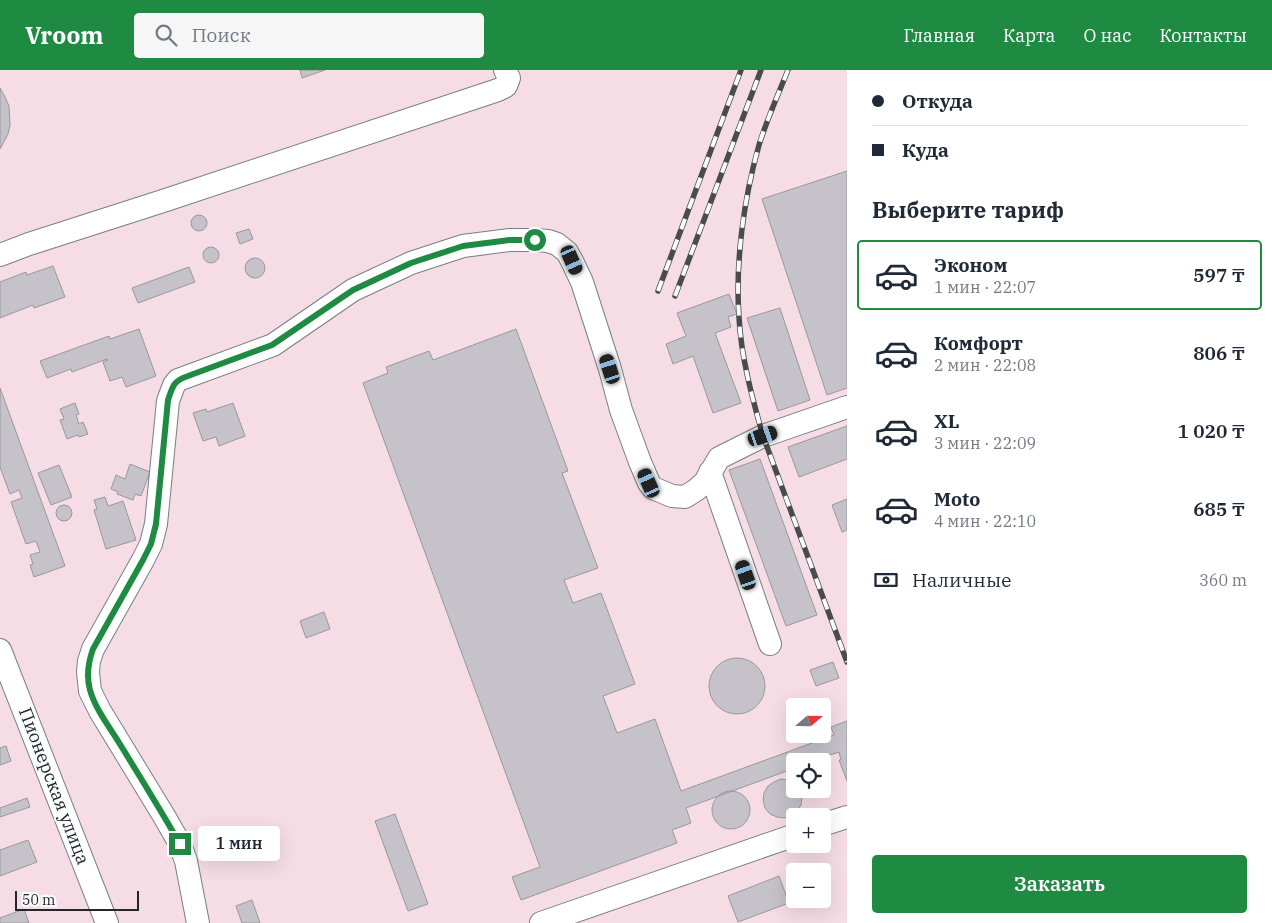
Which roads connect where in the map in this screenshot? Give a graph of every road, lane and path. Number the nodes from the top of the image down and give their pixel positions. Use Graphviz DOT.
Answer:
graph roads {
  1 [pos="506,70"];
  2 [pos="0,255"];
  3 [pos="847,406"];
  4 [pos="710,472"];
  5 [pos="770,644"];
  6 [pos="0,650"];
  7 [pos="847,817"];
  8 [pos="831,822"];
  9 [pos="786,838"];
  10 [pos="107,923"];
  11 [pos="198,923"];
  12 [pos="541,923"];
  1 -- 2 [label="street"];
  3 -- 4 [label="street"];
  4 -- 5 [label="street"];
  4 -- 11 [label="street"];
  6 -- 10 [label="street, Пионерская улица"];
  7 -- 8 [label="street"];
  9 -- 12 [label="street"];
}
